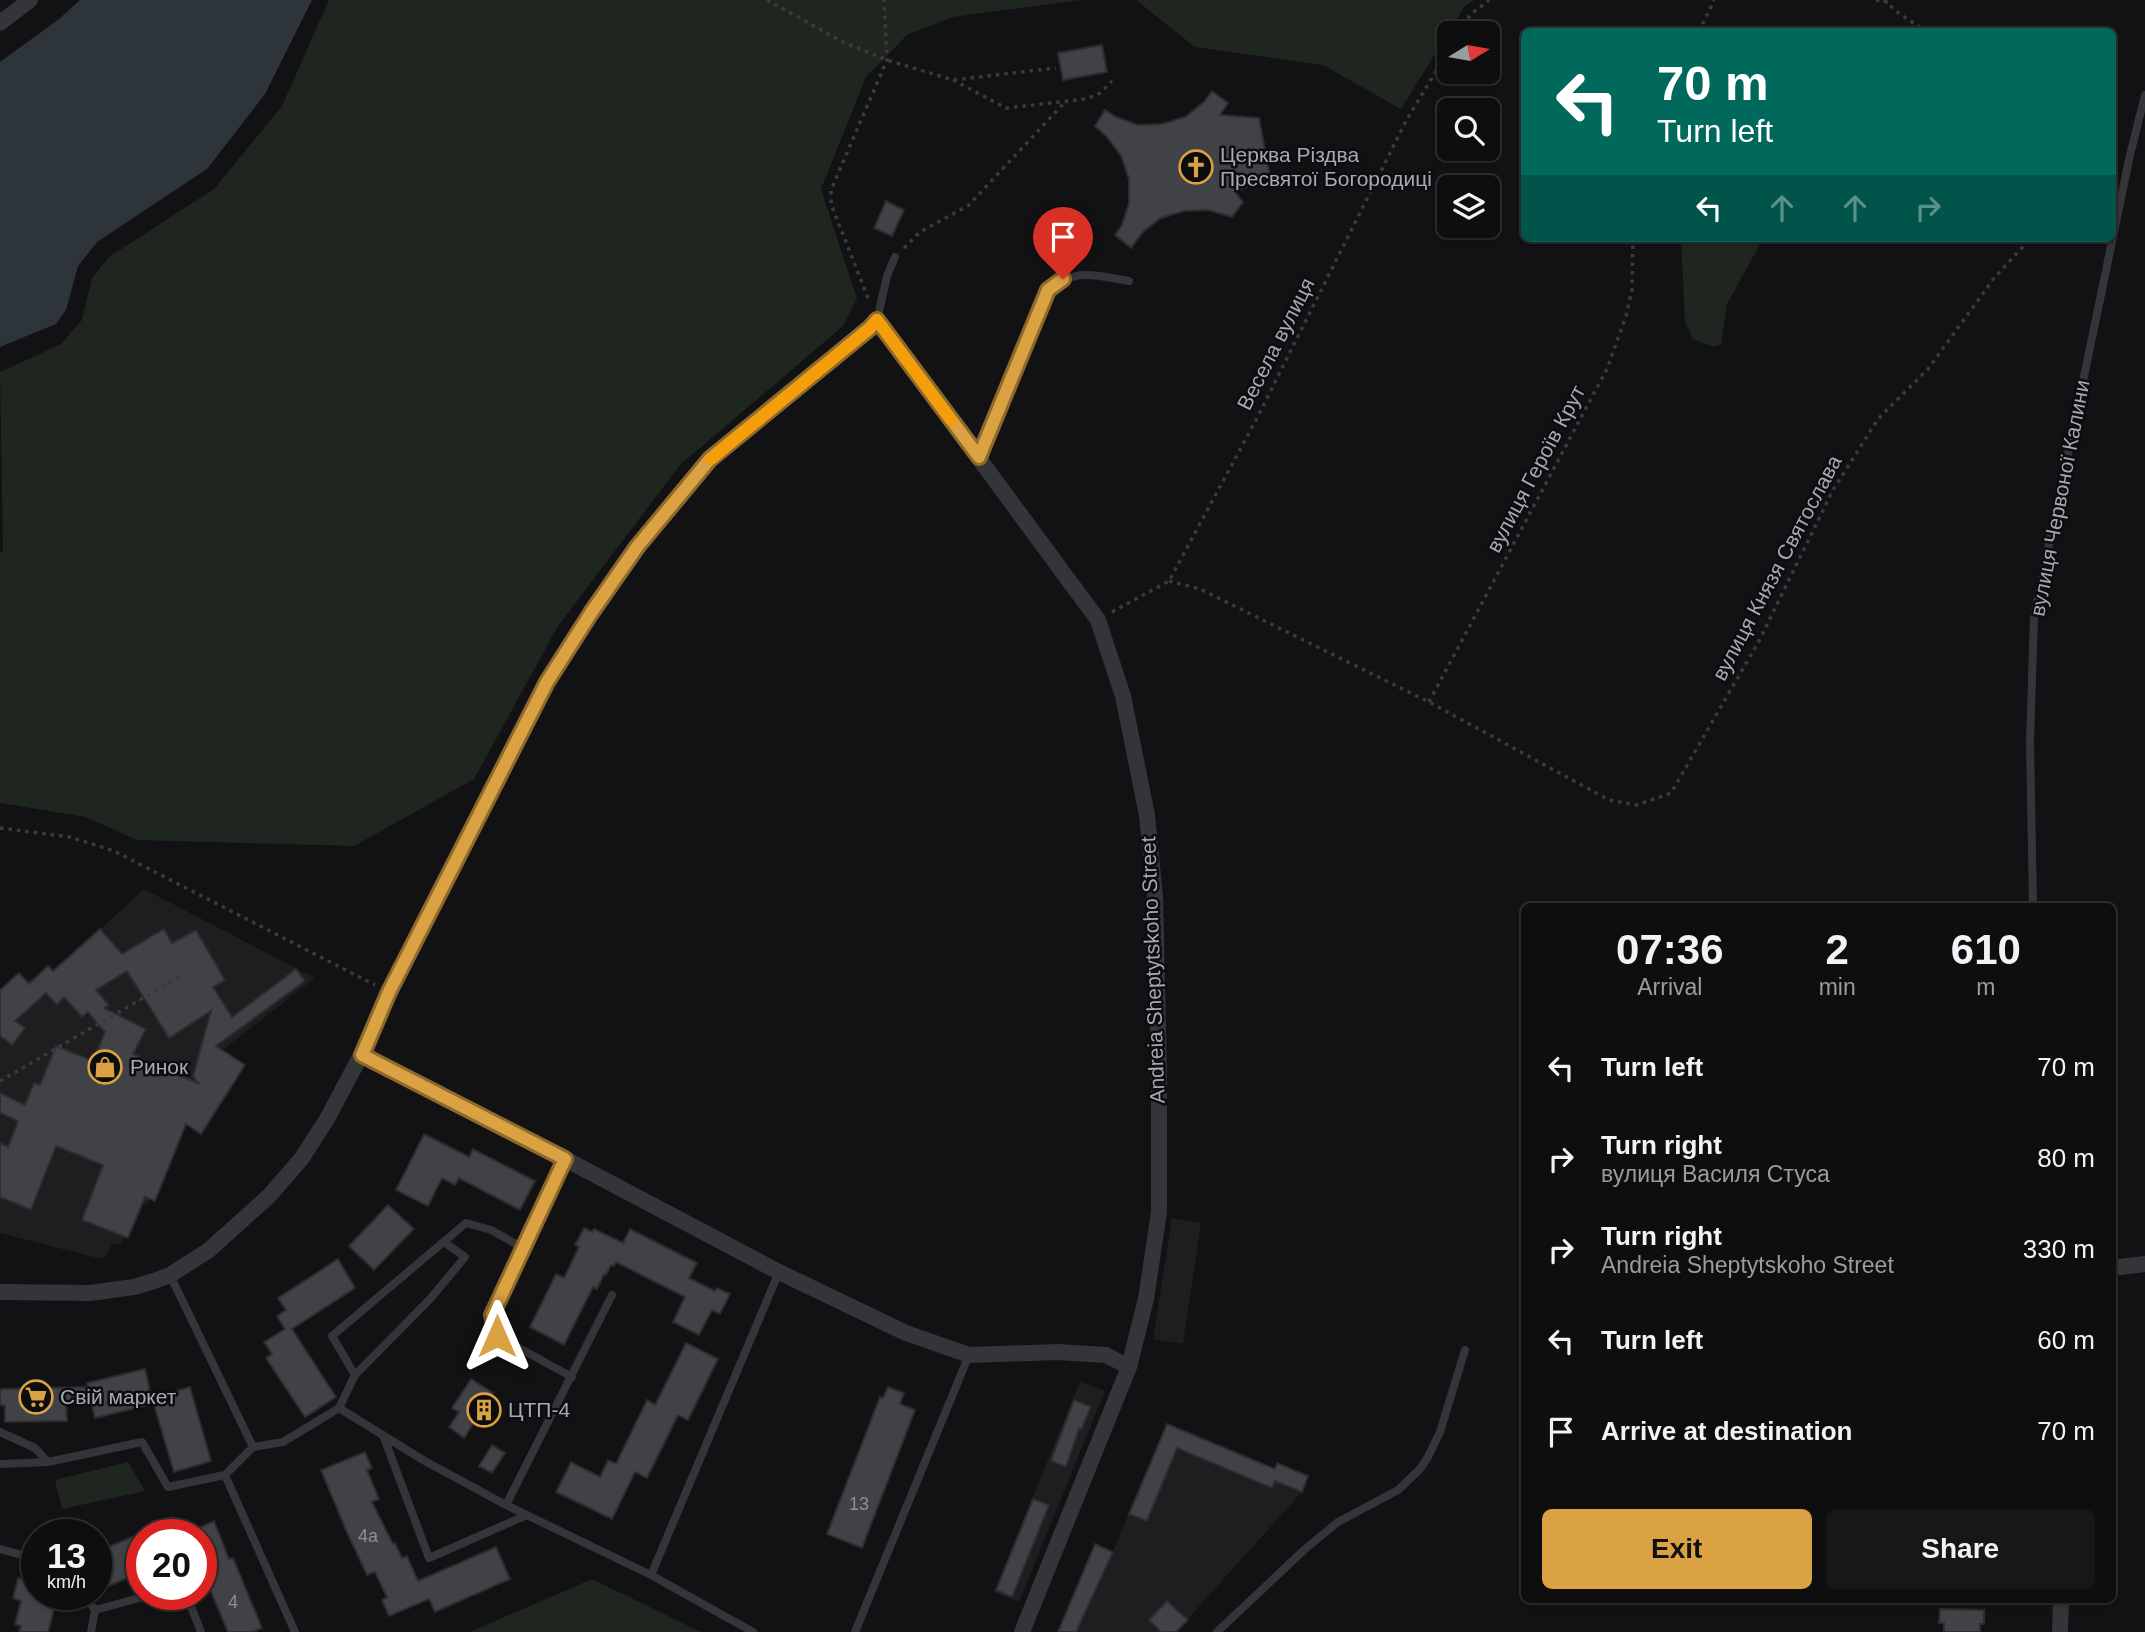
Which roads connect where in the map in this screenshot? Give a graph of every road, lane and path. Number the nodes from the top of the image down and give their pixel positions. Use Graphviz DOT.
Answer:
graph roads {
  1 [pos="30,0"];
  2 [pos="767,0"];
  3 [pos="884,0"];
  4 [pos="1489,0"];
  5 [pos="1714,0"];
  6 [pos="1876,0"];
  7 [pos="1892,0"];
  8 [pos="1885,1"];
  9 [pos="1466,21"];
  10 [pos="0,23"];
  11 [pos="1701,28"];
  12 [pos="1921,28"];
  13 [pos="887,60"];
  14 [pos="1056,68"];
  15 [pos="1437,70"];
  16 [pos="953,80"];
  17 [pos="1112,81"];
  18 [pos="2145,95"];
  19 [pos="1065,102"];
  20 [pos="2116,222"];
  21 [pos="1633,242"];
  22 [pos="2027,242"];
  23 [pos="2112,242"];
  24 [pos="895,257"];
  25 [pos="1129,281"];
  26 [pos="877,320"];
  27 [pos="979,457"];
  28 [pos="1169,582"];
  29 [pos="1098,620"];
  30 [pos="1429,702"];
  31 [pos="0,828"];
  32 [pos="2033,903"];
  33 [pos="181,976"];
  34 [pos="389,992"];
  35 [pos="362,1055"];
  36 [pos="0,1081"];
  37 [pos="565,1159"];
  38 [pos="444,1242"];
  39 [pos="523,1248"];
  40 [pos="2145,1264"];
  41 [pos="2116,1268"];
  42 [pos="779,1272"];
  43 [pos="170,1275"];
  44 [pos="0,1292"];
  45 [pos="612,1295"];
  46 [pos="1465,1350"];
  47 [pos="969,1355"];
  48 [pos="1129,1367"];
  49 [pos="355,1375"];
  50 [pos="572,1377"];
  51 [pos="339,1408"];
  52 [pos="0,1432"];
  53 [pos="383,1436"];
  54 [pos="253,1447"];
  55 [pos="48,1462"];
  56 [pos="0,1464"];
  57 [pos="225,1475"];
  58 [pos="506,1505"];
  59 [pos="527,1515"];
  60 [pos="0,1549"];
  61 [pos="21,1555"];
  62 [pos="651,1575"];
  63 [pos="2061,1603"];
  64 [pos="95,1610"];
  65 [pos="193,1610"];
  66 [pos="91,1632"];
  67 [pos="201,1632"];
  68 [pos="295,1632"];
  69 [pos="753,1632"];
  70 [pos="855,1632"];
  71 [pos="1022,1632"];
  72 [pos="1217,1632"];
  73 [pos="2060,1632"];
  1 -- 10 [label="street"];
  2 -- 13 [label="path"];
  3 -- 13 [label="path"];
  4 -- 9 [label="path"];
  5 -- 11 [label="path"];
  6 -- 8 [label="path"];
  7 -- 8 [label="path"];
  8 -- 12 [label="path"];
  13 -- 16 [label="path"];
  13 -- 26 [label="path"];
  14 -- 16 [label="path"];
  15 -- 28 [label="path, Весела вулиця"];
  16 -- 19 [label="path"];
  17 -- 19 [label="path"];
  18 -- 20 [label="lane, вулиця Червоної Калини"];
  19 -- 24 [label="path"];
  21 -- 30 [label="path, вулиця Героїв Крут"];
  22 -- 30 [label="path, вулиця Князя Святослава"];
  23 -- 32 [label="lane, вулиця Червоної Калини"];
  24 -- 26 [label="lane"];
  25 -- 27 [label="lane"];
  26 -- 27 [label="street, Andreia Sheptytskoho Street"];
  26 -- 34 [label="street"];
  27 -- 29 [label="street, Andreia Sheptytskoho Street"];
  28 -- 29 [label="path"];
  28 -- 30 [label="path"];
  29 -- 48 [label="street, Andreia Sheptytskoho Street"];
  31 -- 34 [label="path"];
  33 -- 36 [label="path"];
  34 -- 35 [label="street"];
  35 -- 37 [label="street"];
  35 -- 43 [label="street"];
  37 -- 39 [label="lane"];
  37 -- 42 [label="street"];
  38 -- 39 [label="lane"];
  38 -- 49 [label="lane"];
  38 -- 49 [label="lane"];
  39 -- 50 [label="lane"];
  40 -- 41 [label="street"];
  42 -- 47 [label="street"];
  42 -- 62 [label="lane"];
  43 -- 44 [label="street"];
  43 -- 54 [label="lane"];
  45 -- 50 [label="lane"];
  46 -- 72 [label="lane"];
  47 -- 48 [label="street"];
  47 -- 70 [label="lane"];
  48 -- 71 [label="street, Andreia Sheptytskoho Street"];
  49 -- 51 [label="lane"];
  50 -- 58 [label="lane"];
  51 -- 53 [label="lane"];
  51 -- 54 [label="lane"];
  52 -- 55 [label="lane"];
  53 -- 58 [label="lane"];
  53 -- 59 [label="lane"];
  54 -- 57 [label="lane"];
  55 -- 56 [label="lane"];
  55 -- 57 [label="lane"];
  57 -- 68 [label="lane"];
  58 -- 59 [label="lane"];
  59 -- 62 [label="lane"];
  60 -- 61 [label="lane"];
  62 -- 69 [label="lane"];
  63 -- 73 [label="street"];
  64 -- 66 [label="lane"];
  65 -- 67 [label="lane"];
}
